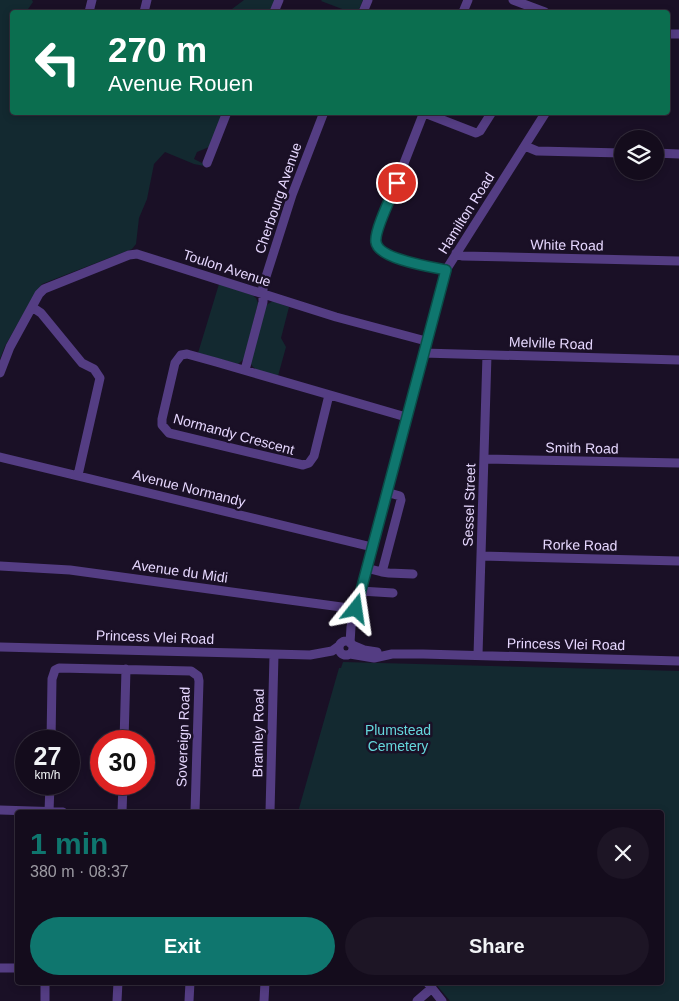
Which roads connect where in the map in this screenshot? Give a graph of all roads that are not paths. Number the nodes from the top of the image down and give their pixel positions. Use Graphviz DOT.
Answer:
graph roads {
  1 [pos="137,0"];
  2 [pos="513,0"];
  3 [pos="147,1"];
  4 [pos="540,10"];
  5 [pos="226,115"];
  6 [pos="323,115"];
  7 [pos="422,115"];
  8 [pos="428,115"];
  9 [pos="490,115"];
  10 [pos="544,115"];
  11 [pos="525,146"];
  12 [pos="614,153"];
  13 [pos="664,153"];
  14 [pos="679,154"];
  15 [pos="207,163"];
  16 [pos="456,253"];
  17 [pos="679,261"];
  18 [pos="446,270"];
  19 [pos="262,294"];
  20 [pos="32,307"];
  21 [pos="426,341"];
  22 [pos="423,353"];
  23 [pos="487,355"];
  24 [pos="679,360"];
  25 [pos="245,370"];
  26 [pos="0,373"];
  27 [pos="329,395"];
  28 [pos="406,417"];
  29 [pos="0,457"];
  30 [pos="484,459"];
  31 [pos="679,463"];
  32 [pos="78,475"];
  33 [pos="386,492"];
  34 [pos="372,547"];
  35 [pos="481,556"];
  36 [pos="679,561"];
  37 [pos="0,566"];
  38 [pos="366,568"];
  39 [pos="382,572"];
  40 [pos="413,574"];
  41 [pos="360,591"];
  42 [pos="393,593"];
  43 [pos="356,609"];
  44 [pos="0,647"];
  45 [pos="346,647"];
  46 [pos="274,655"];
  47 [pos="478,656"];
  48 [pos="679,660"];
  49 [pos="126,669"];
  50 [pos="50,730"];
  51 [pos="124,730"];
  52 [pos="50,795"];
  53 [pos="123,795"];
  54 [pos="0,810"];
  55 [pos="49,810"];
  56 [pos="122,810"];
  57 [pos="195,810"];
  58 [pos="270,810"];
  59 [pos="15,811"];
  60 [pos="0,968"];
  61 [pos="15,968"];
  62 [pos="45,985"];
  63 [pos="118,985"];
  64 [pos="190,985"];
  65 [pos="265,985"];
  66 [pos="429,985"];
  67 [pos="45,1001"];
  68 [pos="117,1001"];
  69 [pos="189,1001"];
  70 [pos="264,1001"];
  71 [pos="417,1001"];
  72 [pos="442,1001"];
  1 -- 3 [label="street"];
  2 -- 4 [label="street"];
  5 -- 15 [label="street"];
  6 -- 19 [label="street, Cherbourg Avenue"];
  7 -- 18 [label="street"];
  8 -- 9 [label="street"];
  10 -- 11 [label="street, Hamilton Road"];
  11 -- 12 [label="street"];
  11 -- 16 [label="street, Hamilton Road"];
  13 -- 14 [label="street"];
  16 -- 17 [label="street, White Road"];
  16 -- 18 [label="street, Hamilton Road"];
  18 -- 21 [label="street, Hamilton Road"];
  19 -- 20 [label="street, Toulon Avenue"];
  19 -- 21 [label="street, Toulon Avenue"];
  19 -- 25 [label="street"];
  20 -- 26 [label="street, Toulon Avenue"];
  20 -- 32 [label="street"];
  21 -- 22 [label="street, Hamilton Road"];
  22 -- 23 [label="street, Melville Road"];
  22 -- 28 [label="street, Hamilton Road"];
  23 -- 24 [label="street, Melville Road"];
  23 -- 30 [label="street, Sessel Street"];
  25 -- 27 [label="street, Normandy Crescent"];
  25 -- 27 [label="street, Normandy Crescent"];
  27 -- 28 [label="street, Normandy Crescent"];
  28 -- 33 [label="street, Hamilton Road"];
  29 -- 32 [label="street, Avenue Normandy"];
  30 -- 31 [label="street, Smith Road"];
  30 -- 35 [label="street, Sessel Street"];
  32 -- 34 [label="street, Avenue Normandy"];
  33 -- 34 [label="street, Hamilton Road"];
  33 -- 39 [label="street"];
  34 -- 38 [label="street, Hamilton Road"];
  35 -- 36 [label="street, Rorke Road"];
  35 -- 47 [label="street, Sessel Street"];
  37 -- 43 [label="street, Avenue du Midi"];
  38 -- 39 [label="street"];
  38 -- 41 [label="street, Hamilton Road"];
  39 -- 40 [label="street"];
  41 -- 42 [label="street"];
  41 -- 43 [label="street, Hamilton Road"];
  43 -- 45 [label="street, Hamilton Road"];
  44 -- 46 [label="street, Princess Vlei Road"];
  45 -- 46 [label="street, Princess Vlei Road"];
  45 -- 47 [label="street, Princess Vlei Road"];
  46 -- 58 [label="street, Bramley Road"];
  47 -- 48 [label="street, Princess Vlei Road"];
  49 -- 50 [label="street"];
  49 -- 51 [label="street"];
  49 -- 57 [label="street, Sovereign Road"];
  52 -- 55 [label="street"];
  53 -- 56 [label="street"];
  54 -- 59 [label="street"];
  60 -- 61 [label="street"];
  62 -- 67 [label="street"];
  63 -- 68 [label="street"];
  64 -- 69 [label="street"];
  65 -- 70 [label="street"];
  66 -- 71 [label="street"];
  66 -- 72 [label="street"];
}
